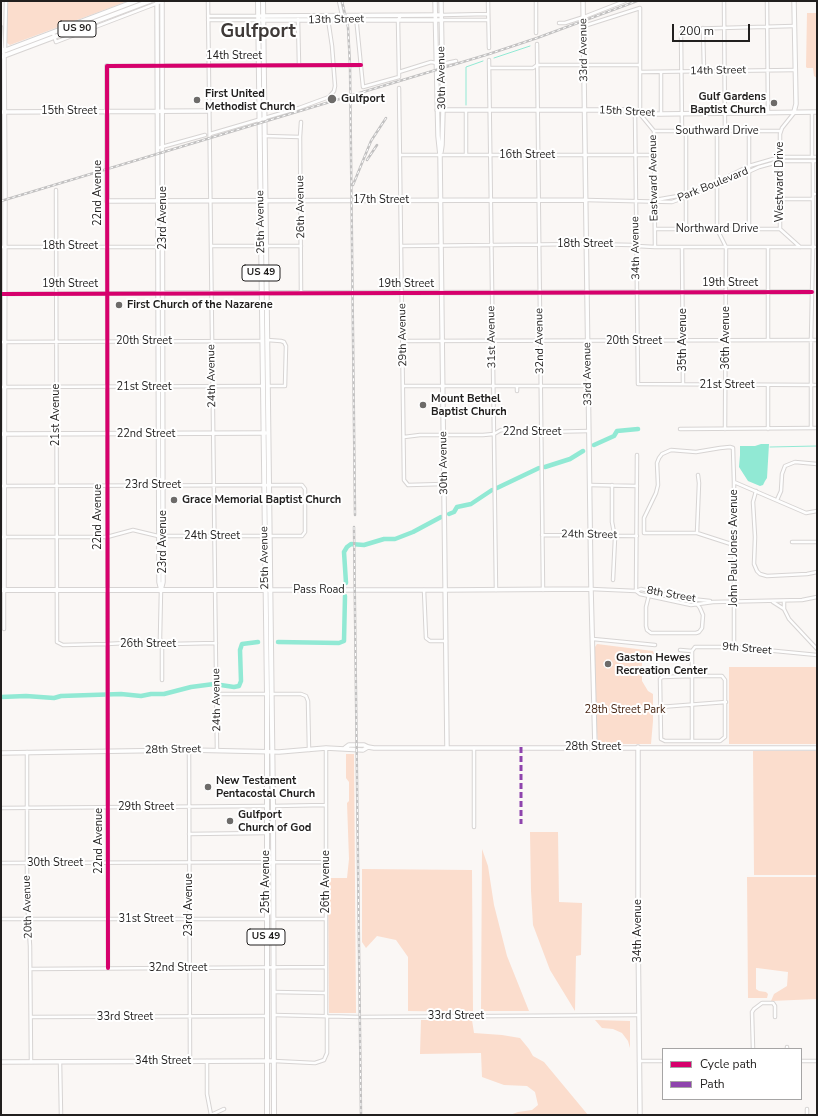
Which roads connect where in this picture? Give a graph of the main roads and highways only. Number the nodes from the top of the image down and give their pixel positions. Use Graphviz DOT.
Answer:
graph roads {
  1 [pos="136,1"];
  2 [pos="150,1"];
  3 [pos="258,1"];
  4 [pos="263,1"];
  5 [pos="260,18"];
  6 [pos="2,51"];
  7 [pos="2,57"];
  8 [pos="262,119"];
  9 [pos="263,201"];
  10 [pos="3,590"];
  11 [pos="267,590"];
  12 [pos="269,751"];
  13 [pos="267,1115"];
  14 [pos="274,1115"];
  1 -- 6 [label="main road, US 90"];
  2 -- 7 [label="main road, US 90"];
  3 -- 5 [label="main road, 25th Avenue / US 49"];
  4 -- 5 [label="main road, 25th Avenue / US 49"];
  5 -- 8 [label="main road, 25th Avenue / US 49"];
  8 -- 9 [label="main road, 25th Avenue / US 49"];
  8 -- 9 [label="main road, 25th Avenue / US 49"];
  9 -- 11 [label="main road, 25th Avenue / US 49"];
  10 -- 11 [label="main road, Pass Road"];
  11 -- 12 [label="main road, 25th Avenue / US 49"];
  12 -- 13 [label="main road, 25th Avenue / US 49"];
  12 -- 14 [label="main road, 25th Avenue / US 49"];
}
